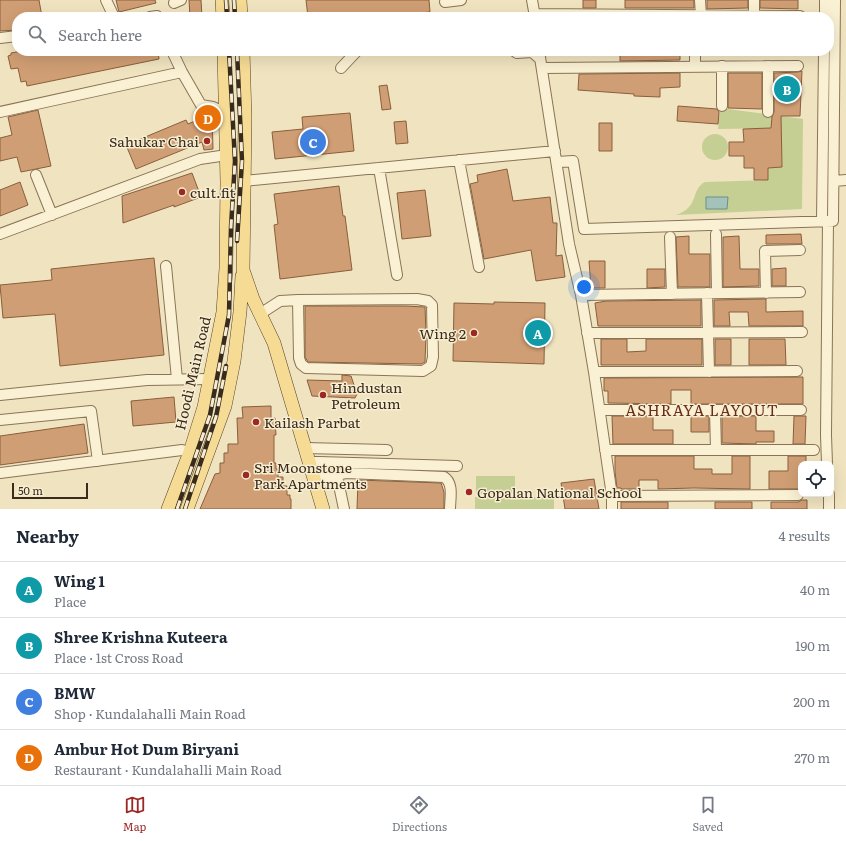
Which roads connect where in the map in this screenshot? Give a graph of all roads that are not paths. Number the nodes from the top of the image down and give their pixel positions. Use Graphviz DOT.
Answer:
graph roads {
  1 [pos="106,0"];
  2 [pos="222,0"];
  3 [pos="240,0"];
  4 [pos="461,0"];
  5 [pos="532,0"];
  6 [pos="700,0"];
  7 [pos="754,0"];
  8 [pos="825,0"];
  9 [pos="836,0"];
  10 [pos="445,2"];
  11 [pos="112,12"];
  12 [pos="223,12"];
  13 [pos="241,12"];
  14 [pos="534,12"];
  15 [pos="697,12"];
  16 [pos="754,12"];
  17 [pos="825,12"];
  18 [pos="12,37"];
  19 [pos="0,38"];
  20 [pos="174,56"];
  21 [pos="224,56"];
  22 [pos="243,56"];
  23 [pos="353,56"];
  24 [pos="695,56"];
  25 [pos="824,56"];
  26 [pos="541,59"];
  27 [pos="722,66"];
  28 [pos="768,66"];
  29 [pos="798,66"];
  30 [pos="695,67"];
  31 [pos="341,68"];
  32 [pos="182,72"];
  33 [pos="722,106"];
  34 [pos="0,112"];
  35 [pos="768,112"];
  36 [pos="226,113"];
  37 [pos="555,151"];
  38 [pos="226,155"];
  39 [pos="459,160"];
  40 [pos="557,162"];
  41 [pos="379,168"];
  42 [pos="36,175"];
  43 [pos="846,180"];
  44 [pos="244,181"];
  45 [pos="834,181"];
  46 [pos="52,214"];
  47 [pos="828,221"];
  48 [pos="0,234"];
  49 [pos="716,234"];
  50 [pos="670,237"];
  51 [pos="800,250"];
  52 [pos="166,266"];
  53 [pos="479,267"];
  54 [pos="226,268"];
  55 [pos="243,270"];
  56 [pos="397,276"];
  57 [pos="800,292"];
  58 [pos="766,293"];
  59 [pos="672,294"];
  60 [pos="712,294"];
  61 [pos="581,295"];
  62 [pos="298,300"];
  63 [pos="260,314"];
  64 [pos="708,332"];
  65 [pos="802,332"];
  66 [pos="587,333"];
  67 [pos="797,371"];
  68 [pos="594,372"];
  69 [pos="709,372"];
  70 [pos="178,379"];
  71 [pos="210,379"];
  72 [pos="0,395"];
  73 [pos="600,410"];
  74 [pos="715,410"];
  75 [pos="801,410"];
  76 [pos="0,420"];
  77 [pos="305,448"];
  78 [pos="387,450"];
  79 [pos="605,450"];
  80 [pos="716,450"];
  81 [pos="814,450"];
  82 [pos="190,452"];
  83 [pos="98,461"];
  84 [pos="827,461"];
  85 [pos="309,462"];
  86 [pos="456,466"];
  87 [pos="0,473"];
  88 [pos="337,476"];
  89 [pos="314,478"];
  90 [pos="798,495"];
  91 [pos="612,496"];
  92 [pos="829,497"];
  93 [pos="168,509"];
  94 [pos="186,509"];
  95 [pos="323,509"];
  96 [pos="344,509"];
  97 [pos="450,509"];
  98 [pos="612,509"];
  99 [pos="829,509"];
  1 -- 11 [label="street"];
  2 -- 12 [label="main road"];
  3 -- 13 [label="main road"];
  4 -- 10 [label="street"];
  5 -- 14 [label="street"];
  6 -- 15 [label="street"];
  7 -- 16 [label="street"];
  8 -- 17 [label="street"];
  9 -- 45 [label="street"];
  18 -- 19 [label="street"];
  20 -- 32 [label="street"];
  21 -- 36 [label="main road, Hoodi Main Road"];
  22 -- 44 [label="main road"];
  23 -- 31 [label="street"];
  24 -- 30 [label="street"];
  25 -- 47 [label="street"];
  26 -- 30 [label="street"];
  26 -- 37 [label="street"];
  27 -- 28 [label="street"];
  27 -- 30 [label="street"];
  27 -- 33 [label="street"];
  28 -- 29 [label="street"];
  28 -- 35 [label="street"];
  32 -- 34 [label="street"];
  32 -- 36 [label="street"];
  36 -- 38 [label="main road, Hoodi Main Road"];
  37 -- 39 [label="street"];
  37 -- 40 [label="street"];
  38 -- 46 [label="street"];
  38 -- 54 [label="main road, Hoodi Main Road"];
  39 -- 41 [label="street"];
  39 -- 53 [label="street"];
  40 -- 47 [label="street"];
  40 -- 61 [label="street"];
  41 -- 44 [label="street"];
  41 -- 56 [label="street"];
  42 -- 46 [label="street"];
  43 -- 45 [label="street"];
  44 -- 55 [label="main road"];
  45 -- 47 [label="street"];
  46 -- 48 [label="street"];
  47 -- 84 [label="street"];
  49 -- 60 [label="street"];
  50 -- 59 [label="street"];
  51 -- 58 [label="street"];
  52 -- 70 [label="street"];
  54 -- 55 [label="main road"];
  54 -- 71 [label="main road, Hoodi Main Road"];
  55 -- 63 [label="main road"];
  55 -- 94 [label="main road"];
  57 -- 58 [label="street"];
  58 -- 60 [label="street"];
  59 -- 60 [label="street"];
  59 -- 61 [label="street"];
  60 -- 64 [label="street"];
  61 -- 66 [label="street"];
  62 -- 62 [label="street"];
  62 -- 63 [label="street"];
  63 -- 77 [label="main road"];
  64 -- 65 [label="street"];
  64 -- 66 [label="street"];
  64 -- 69 [label="street"];
  66 -- 68 [label="street"];
  67 -- 69 [label="street"];
  68 -- 69 [label="street"];
  68 -- 73 [label="street"];
  70 -- 71 [label="street"];
  70 -- 72 [label="street"];
  71 -- 82 [label="main road, Hoodi Main Road"];
  73 -- 74 [label="street"];
  73 -- 79 [label="street"];
  74 -- 75 [label="street"];
  74 -- 80 [label="street"];
  76 -- 83 [label="street"];
  77 -- 78 [label="street"];
  77 -- 85 [label="main road"];
  79 -- 80 [label="street"];
  79 -- 91 [label="street"];
  80 -- 81 [label="street"];
  82 -- 83 [label="street"];
  82 -- 93 [label="main road, Hoodi Main Road"];
  83 -- 87 [label="street"];
  85 -- 86 [label="street"];
  85 -- 89 [label="main road"];
  88 -- 89 [label="street"];
  88 -- 96 [label="street"];
  88 -- 97 [label="street"];
  89 -- 95 [label="main road"];
  90 -- 91 [label="street"];
  91 -- 98 [label="street"];
  92 -- 99 [label="street"];
}
